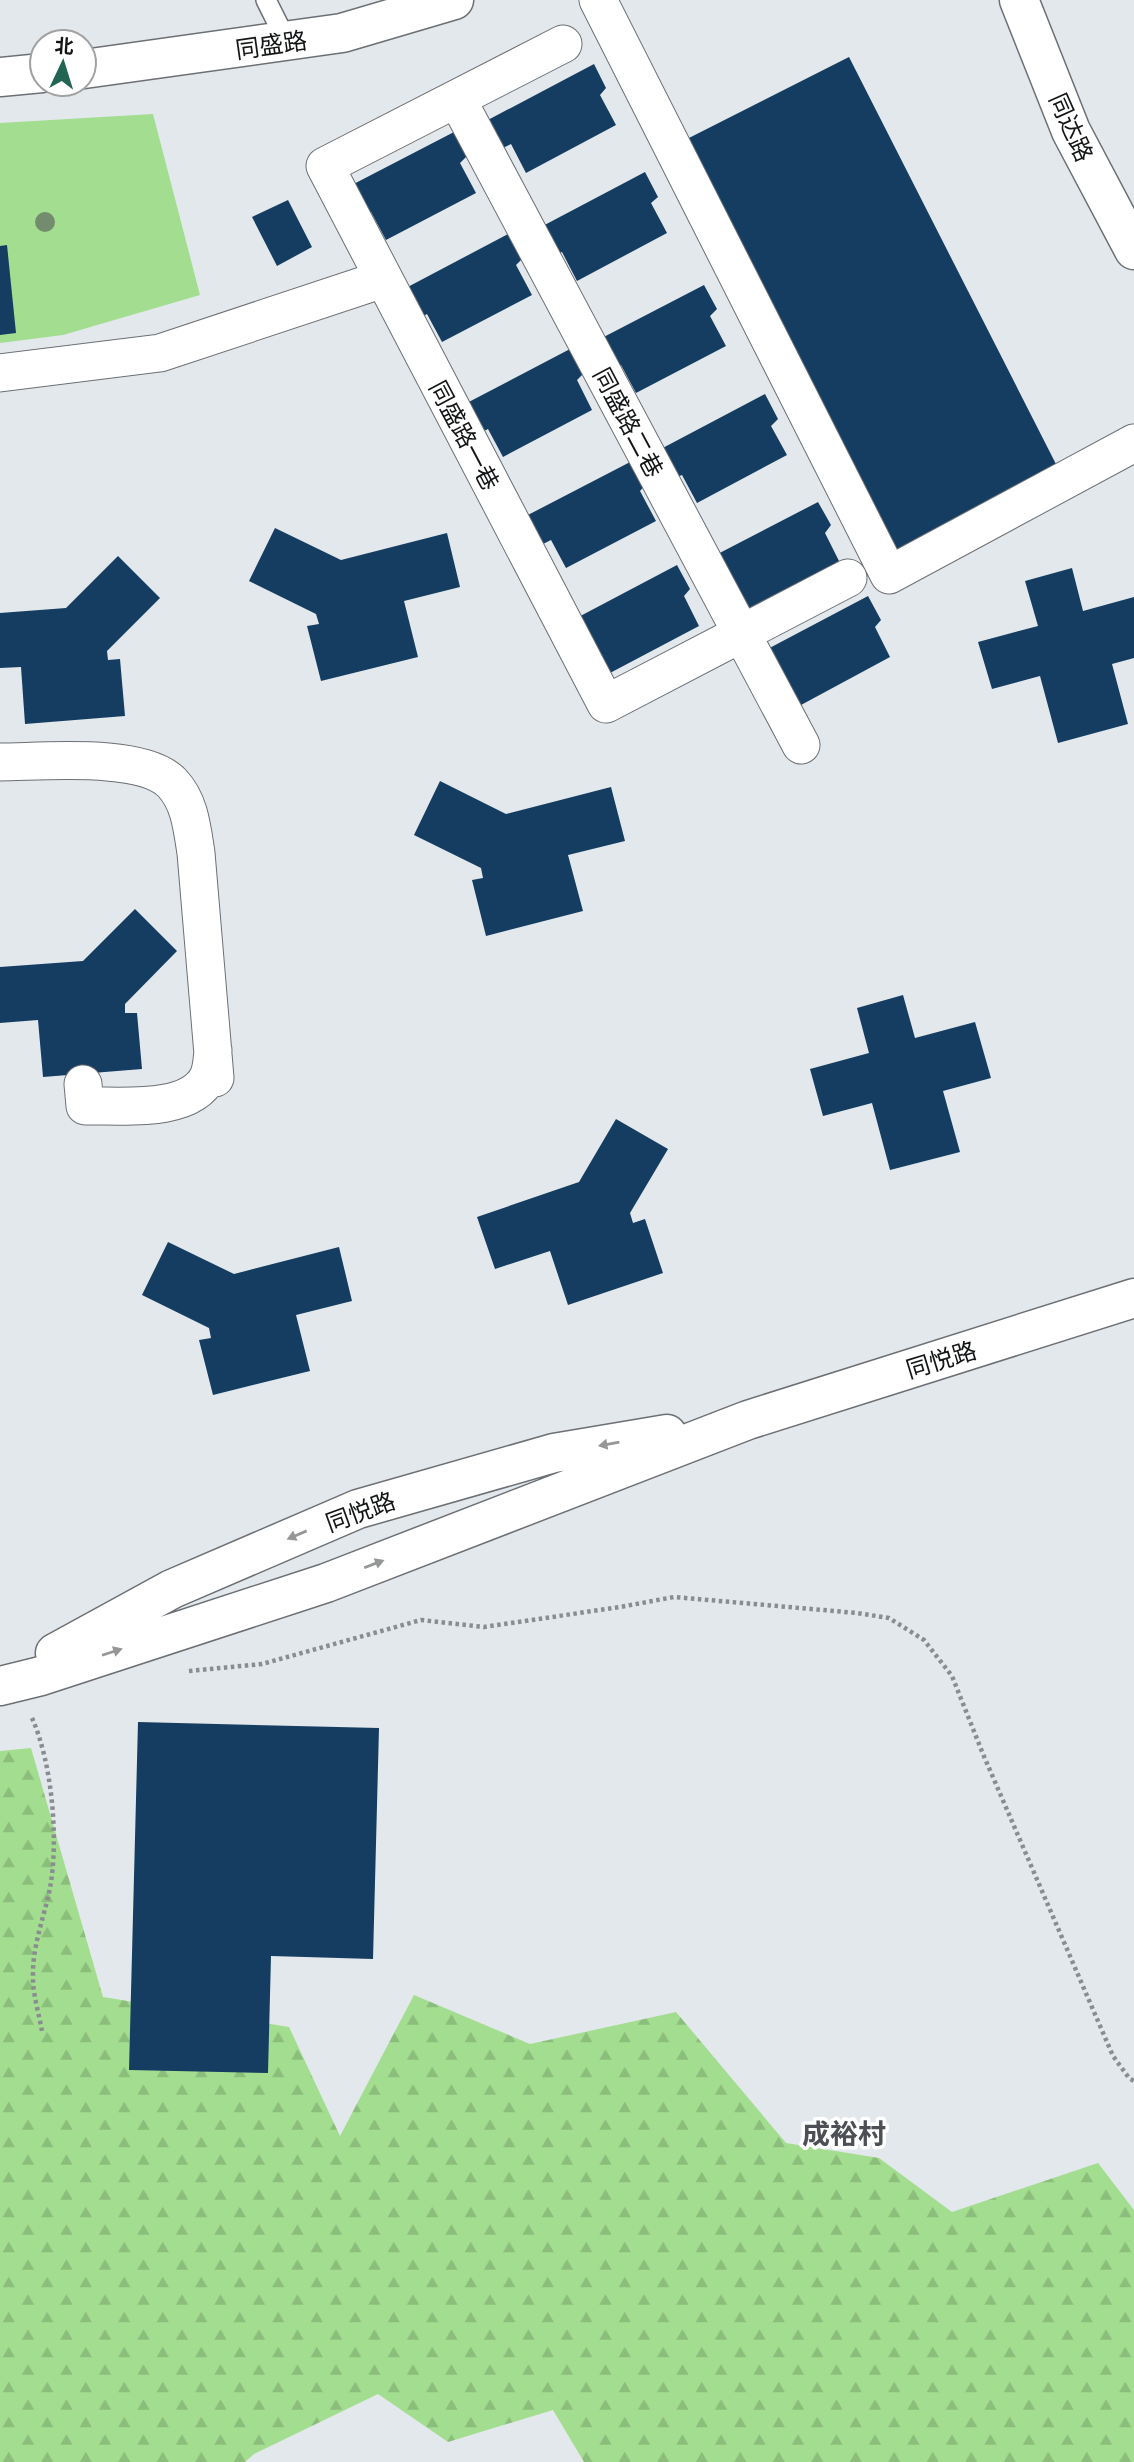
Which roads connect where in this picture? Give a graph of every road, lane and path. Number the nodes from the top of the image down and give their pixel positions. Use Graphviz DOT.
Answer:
graph roads {
  1 [pos="266,0"];
  2 [pos="454,0"];
  3 [pos="598,0"];
  4 [pos="1019,0"];
  5 [pos="287,42"];
  6 [pos="563,44"];
  7 [pos="98,67"];
  8 [pos="28,74"];
  9 [pos="0,77"];
  10 [pos="457,99"];
  11 [pos="1134,250"];
  12 [pos="383,279"];
  13 [pos="0,373"];
  14 [pos="1134,443"];
  15 [pos="848,578"];
  16 [pos="741,634"];
  17 [pos="801,745"];
  18 [pos="0,762"];
  19 [pos="83,1084"];
  20 [pos="1134,1298"];
  21 [pos="748,1420"];
  22 [pos="185,1671"];
  23 [pos="5,1684"];
  24 [pos="42,2031"];
  25 [pos="1134,2081"];
  1 -- 5 [label="lane"];
  2 -- 5 [label="street, 同盛路"];
  3 -- 14 [label="street"];
  4 -- 11 [label="street, 同达路"];
  5 -- 7 [label="street, 同盛路"];
  6 -- 10 [label="street"];
  8 -- 9 [label="street"];
  10 -- 12 [label="street, 同盛路一巷"];
  10 -- 16 [label="street, 同盛路二巷"];
  12 -- 13 [label="street"];
  12 -- 16 [label="street, 同盛路一巷"];
  15 -- 16 [label="street"];
  16 -- 17 [label="street, 同盛路二巷"];
  18 -- 19 [label="street"];
  20 -- 21 [label="street, 同悦路"];
  23 -- 21 [label="street, 同悦路, one-way"];
  21 -- 23 [label="street, 同悦路, one-way"];
  22 -- 25 [label="path"];
  23 -- 24 [label="path"];
}
